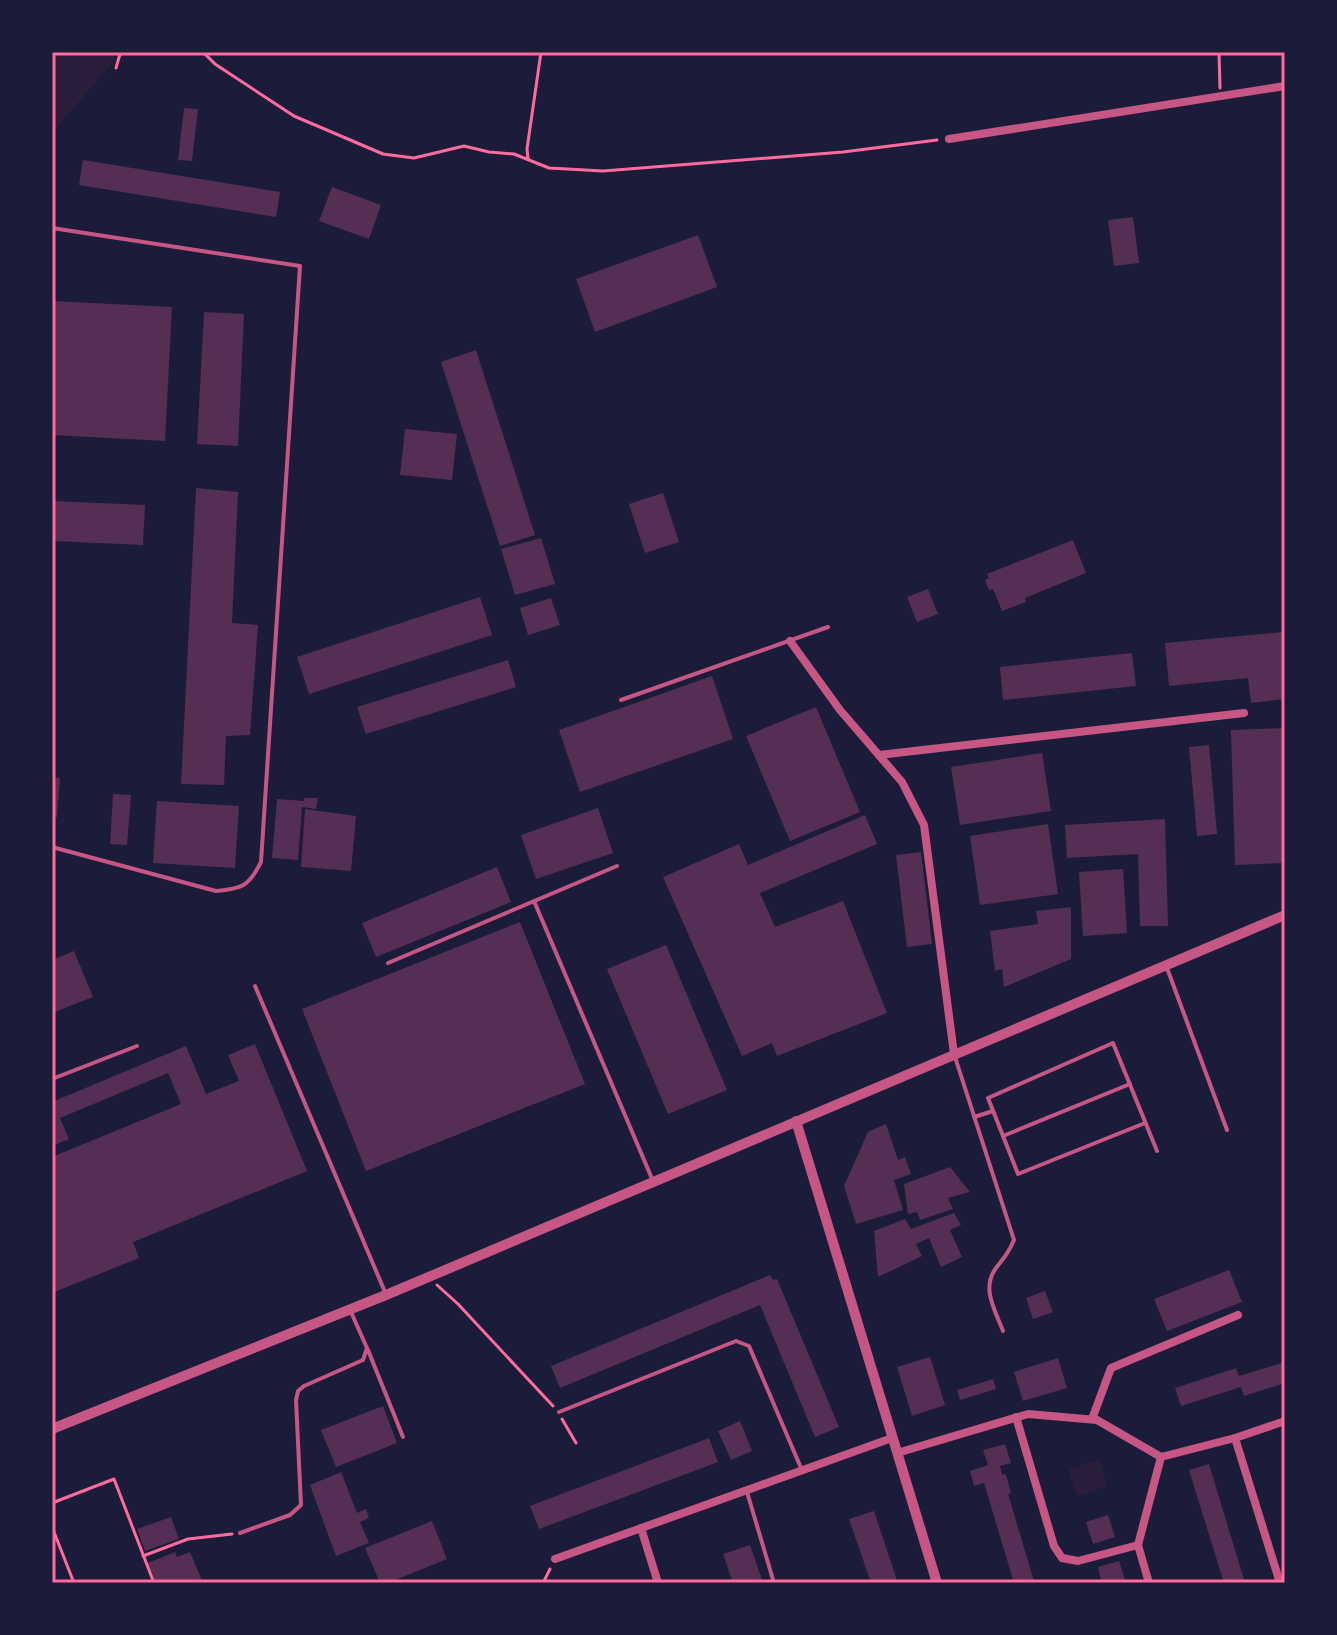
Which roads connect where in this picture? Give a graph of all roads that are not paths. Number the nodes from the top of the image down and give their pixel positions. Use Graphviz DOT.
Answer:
graph roads {
  1 [pos="1285,86"];
  2 [pos="949,139"];
  3 [pos="52,228"];
  4 [pos="828,627"];
  5 [pos="790,641"];
  6 [pos="621,700"];
  7 [pos="1244,713"];
  8 [pos="879,755"];
  9 [pos="52,847"];
  10 [pos="617,866"];
  11 [pos="534,901"];
  12 [pos="1285,915"];
  13 [pos="388,963"];
  14 [pos="1166,966"];
  15 [pos="255,986"];
  16 [pos="137,1046"];
  17 [pos="954,1054"];
  18 [pos="52,1079"];
  19 [pos="1130,1084"];
  20 [pos="993,1111"];
  21 [pos="974,1117"];
  22 [pos="796,1121"];
  23 [pos="1145,1123"];
  24 [pos="1227,1130"];
  25 [pos="1003,1136"];
  26 [pos="1157,1151"];
  27 [pos="653,1181"];
  28 [pos="386,1295"];
  29 [pos="350,1309"];
  30 [pos="1238,1315"];
  31 [pos="1003,1331"];
  32 [pos="367,1348"];
  33 [pos="559,1412"];
  34 [pos="1016,1417"];
  35 [pos="1092,1419"];
  36 [pos="1285,1421"];
  37 [pos="52,1429"];
  38 [pos="403,1437"];
  39 [pos="892,1438"];
  40 [pos="1235,1438"];
  41 [pos="897,1453"];
  42 [pos="1161,1457"];
  43 [pos="802,1470"];
  44 [pos="746,1490"];
  45 [pos="641,1528"];
  46 [pos="240,1533"];
  47 [pos="1138,1545"];
  48 [pos="555,1559"];
  49 [pos="658,1583"];
  50 [pos="774,1583"];
  51 [pos="937,1583"];
  52 [pos="1149,1583"];
  53 [pos="1280,1583"];
  1 -- 2 [label="street"];
  3 -- 9 [label="lane"];
  4 -- 5 [label="lane"];
  5 -- 6 [label="lane"];
  5 -- 8 [label="street"];
  7 -- 8 [label="street"];
  8 -- 17 [label="street"];
  10 -- 11 [label="lane"];
  11 -- 13 [label="lane"];
  11 -- 27 [label="lane"];
  12 -- 14 [label="street"];
  14 -- 17 [label="street"];
  14 -- 24 [label="lane"];
  15 -- 28 [label="lane"];
  16 -- 18 [label="lane"];
  17 -- 21 [label="lane"];
  17 -- 22 [label="street"];
  19 -- 20 [label="lane"];
  19 -- 23 [label="lane"];
  19 -- 25 [label="lane"];
  20 -- 21 [label="lane"];
  20 -- 25 [label="lane"];
  21 -- 31 [label="lane"];
  22 -- 27 [label="street"];
  22 -- 39 [label="street"];
  23 -- 25 [label="lane"];
  23 -- 26 [label="lane"];
  27 -- 28 [label="street"];
  28 -- 29 [label="street"];
  29 -- 32 [label="lane"];
  29 -- 37 [label="street"];
  30 -- 35 [label="street"];
  32 -- 38 [label="lane"];
  32 -- 46 [label="lane"];
  33 -- 43 [label="lane"];
  34 -- 35 [label="street"];
  34 -- 41 [label="street"];
  34 -- 47 [label="street"];
  35 -- 42 [label="street"];
  36 -- 40 [label="street"];
  39 -- 41 [label="street"];
  39 -- 43 [label="street"];
  40 -- 42 [label="street"];
  40 -- 53 [label="street"];
  41 -- 51 [label="street"];
  42 -- 47 [label="street"];
  43 -- 44 [label="street"];
  44 -- 45 [label="street"];
  44 -- 50 [label="lane"];
  45 -- 48 [label="street"];
  45 -- 49 [label="street"];
  47 -- 52 [label="street"];
}
